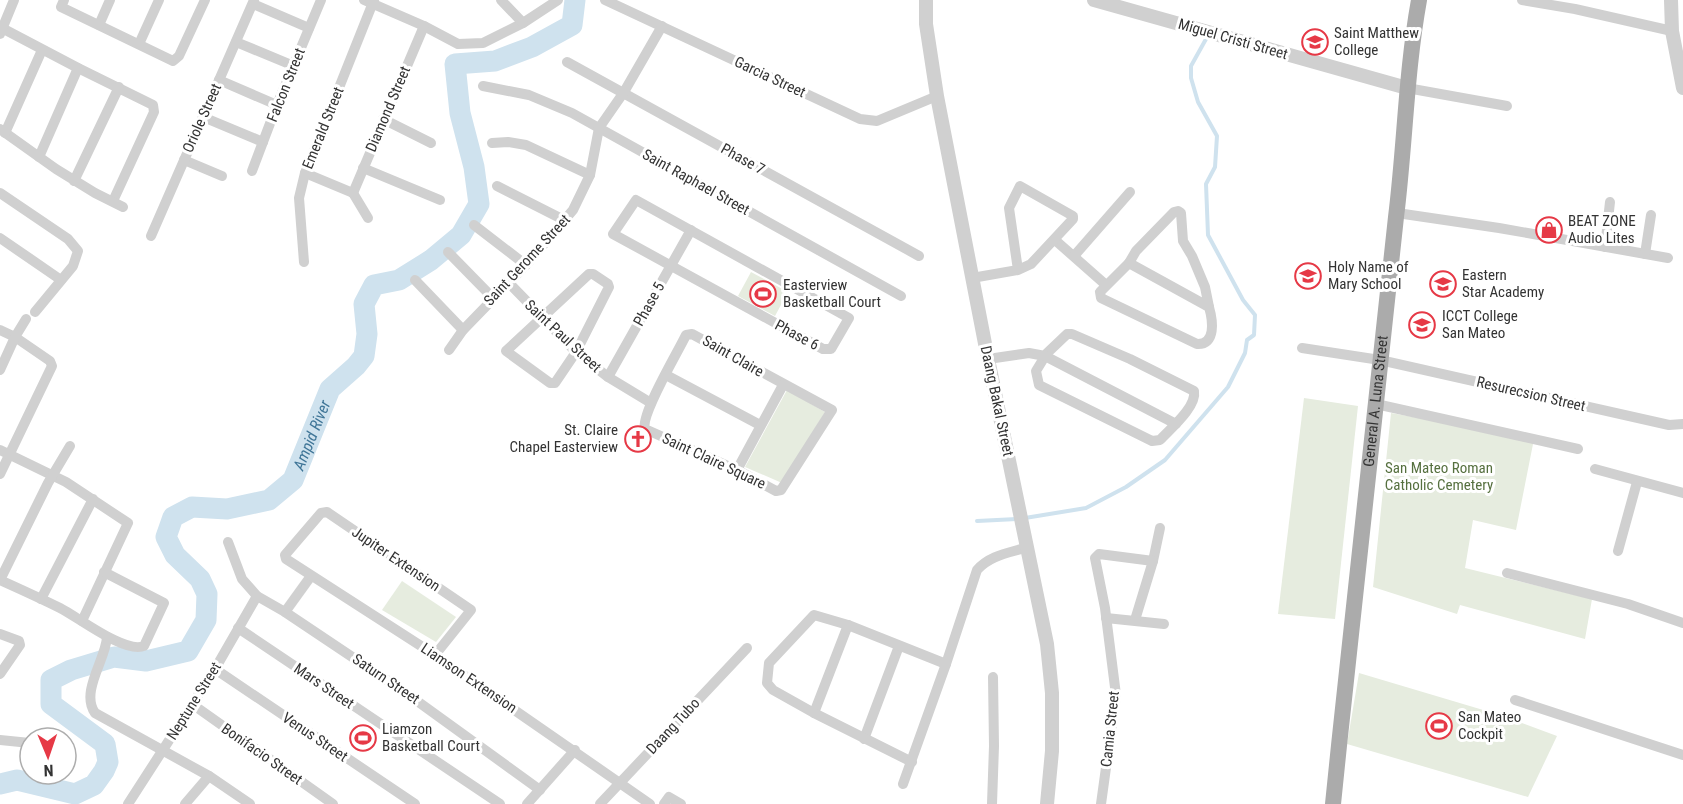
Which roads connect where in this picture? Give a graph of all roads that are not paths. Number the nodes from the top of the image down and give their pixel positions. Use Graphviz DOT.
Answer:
graph roads {
  1 [pos="14,0"];
  2 [pos="64,0"];
  3 [pos="110,0"];
  4 [pos="159,0"];
  5 [pos="205,0"];
  6 [pos="321,0"];
  7 [pos="501,0"];
  8 [pos="558,0"];
  9 [pos="605,0"];
  10 [pos="926,0"];
  11 [pos="1094,0"];
  12 [pos="1419,0"];
  13 [pos="1522,0"];
  14 [pos="1671,0"];
  15 [pos="371,1"];
  16 [pos="253,2"];
  17 [pos="523,23"];
  18 [pos="99,25"];
  19 [pos="424,26"];
  20 [pos="662,26"];
  21 [pos="309,28"];
  22 [pos="1,30"];
  23 [pos="1672,31"];
  24 [pos="236,42"];
  25 [pos="139,44"];
  26 [pos="42,50"];
  27 [pos="567,62"];
  28 [pos="294,66"];
  29 [pos="78,68"];
  30 [pos="219,80"];
  31 [pos="483,86"];
  32 [pos="119,87"];
  33 [pos="1407,88"];
  34 [pos="1683,88"];
  35 [pos="624,92"];
  36 [pos="937,96"];
  37 [pos="277,105"];
  38 [pos="1507,106"];
  39 [pos="203,117"];
  40 [pos="383,119"];
  41 [pos="599,128"];
  42 [pos="2,131"];
  43 [pos="264,142"];
  44 [pos="431,143"];
  45 [pos="492,143"];
  46 [pos="39,157"];
  47 [pos="184,160"];
  48 [pos="363,168"];
  49 [pos="252,171"];
  50 [pos="305,173"];
  51 [pos="590,175"];
  52 [pos="222,176"];
  53 [pos="75,181"];
  54 [pos="497,186"];
  55 [pos="1130,192"];
  56 [pos="0,193"];
  57 [pos="353,193"];
  58 [pos="440,200"];
  59 [pos="113,201"];
  60 [pos="1610,202"];
  61 [pos="123,207"];
  62 [pos="1397,213"];
  63 [pos="1651,215"];
  64 [pos="368,218"];
  65 [pos="566,221"];
  66 [pos="474,225"];
  67 [pos="691,230"];
  68 [pos="151,236"];
  69 [pos="0,238"];
  70 [pos="1055,240"];
  71 [pos="1605,247"];
  72 [pos="448,252"];
  73 [pos="1645,254"];
  74 [pos="919,256"];
  75 [pos="1074,256"];
  76 [pos="1668,258"];
  77 [pos="304,262"];
  78 [pos="1129,263"];
  79 [pos="670,265"];
  80 [pos="526,266"];
  81 [pos="1018,270"];
  82 [pos="972,278"];
  83 [pos="62,280"];
  84 [pos="415,280"];
  85 [pos="509,283"];
  86 [pos="1106,285"];
  87 [pos="901,296"];
  88 [pos="493,298"];
  89 [pos="1209,307"];
  90 [pos="541,317"];
  91 [pos="0,330"];
  92 [pos="463,330"];
  93 [pos="15,337"];
  94 [pos="1302,348"];
  95 [pos="448,350"];
  96 [pos="576,352"];
  97 [pos="1045,357"];
  98 [pos="988,359"];
  99 [pos="1380,360"];
  100 [pos="0,370"];
  101 [pos="666,375"];
  102 [pos="608,377"];
  103 [pos="783,385"];
  104 [pos="651,403"];
  105 [pos="1376,404"];
  106 [pos="1176,424"];
  107 [pos="1683,424"];
  108 [pos="760,425"];
  109 [pos="644,426"];
  110 [pos="70,447"];
  111 [pos="1578,449"];
  112 [pos="5,452"];
  113 [pos="1595,469"];
  114 [pos="737,470"];
  115 [pos="0,474"];
  116 [pos="53,475"];
  117 [pos="1637,482"];
  118 [pos="1683,493"];
  119 [pos="93,499"];
  120 [pos="1160,528"];
  121 [pos="228,542"];
  122 [pos="1028,548"];
  123 [pos="1618,551"];
  124 [pos="285,556"];
  125 [pos="1153,561"];
  126 [pos="104,572"];
  127 [pos="1507,573"];
  128 [pos="311,576"];
  129 [pos="0,580"];
  130 [pos="257,596"];
  131 [pos="41,599"];
  132 [pos="285,612"];
  133 [pos="1106,618"];
  134 [pos="1135,620"];
  135 [pos="82,621"];
  136 [pos="1683,623"];
  137 [pos="1164,624"];
  138 [pos="848,625"];
  139 [pos="238,628"];
  140 [pos="0,634"];
  141 [pos="107,637"];
  142 [pos="899,646"];
  143 [pos="747,648"];
  144 [pos="435,655"];
  145 [pos="946,664"];
  146 [pos="215,669"];
  147 [pos="0,674"];
  148 [pos="993,677"];
  149 [pos="1515,700"];
  150 [pos="192,704"];
  151 [pos="814,713"];
  152 [pos="864,739"];
  153 [pos="0,740"];
  154 [pos="18,742"];
  155 [pos="575,750"];
  156 [pos="162,751"];
  157 [pos="1683,755"];
  158 [pos="912,762"];
  159 [pos="209,776"];
  160 [pos="618,783"];
  161 [pos="903,784"];
  162 [pos="540,790"];
  163 [pos="128,804"];
  164 [pos="185,804"];
  165 [pos="249,804"];
  166 [pos="333,804"];
  167 [pos="415,804"];
  168 [pos="500,804"];
  169 [pos="527,804"];
  170 [pos="600,804"];
  171 [pos="651,804"];
  172 [pos="664,804"];
  173 [pos="681,804"];
  174 [pos="992,804"];
  175 [pos="1047,804"];
  176 [pos="1101,804"];
  177 [pos="1333,804"];
  1 -- 22 [label="street"];
  2 -- 18 [label="street"];
  3 -- 18 [label="street"];
  4 -- 25 [label="street"];
  5 -- 25 [label="street"];
  6 -- 21 [label="street, Falcon Street"];
  7 -- 17 [label="street"];
  8 -- 17 [label="street"];
  9 -- 20 [label="street, Garcia Street"];
  10 -- 36 [label="street, Daang Bakal Street"];
  11 -- 33 [label="street, Miguel Cristi Street"];
  12 -- 33 [label="main road, General A. Luna Street"];
  13 -- 23 [label="street"];
  14 -- 23 [label="street"];
  15 -- 19 [label="street"];
  15 -- 50 [label="street, Emerald Street"];
  16 -- 21 [label="street"];
  16 -- 24 [label="street, Oriole Street"];
  17 -- 19 [label="street"];
  18 -- 25 [label="street"];
  19 -- 40 [label="street, Diamond Street"];
  20 -- 35 [label="street"];
  20 -- 36 [label="street, Garcia Street"];
  21 -- 28 [label="street, Falcon Street"];
  22 -- 26 [label="street"];
  23 -- 34 [label="street"];
  24 -- 28 [label="street"];
  24 -- 30 [label="street, Oriole Street"];
  26 -- 29 [label="street"];
  26 -- 42 [label="street"];
  27 -- 35 [label="street, Phase 7"];
  28 -- 37 [label="street, Falcon Street"];
  29 -- 32 [label="street"];
  29 -- 46 [label="street"];
  30 -- 37 [label="street"];
  30 -- 39 [label="street, Oriole Street"];
  31 -- 41 [label="street, Saint Raphael Street"];
  32 -- 53 [label="street"];
  32 -- 59 [label="street"];
  33 -- 38 [label="street"];
  33 -- 62 [label="main road, General A. Luna Street"];
  35 -- 41 [label="street"];
  35 -- 74 [label="street, Phase 7"];
  36 -- 82 [label="street, Daang Bakal Street"];
  37 -- 43 [label="street, Falcon Street"];
  39 -- 43 [label="street"];
  39 -- 47 [label="street, Oriole Street"];
  40 -- 44 [label="street"];
  40 -- 48 [label="street, Diamond Street"];
  41 -- 51 [label="street, Saint Gerome Street"];
  41 -- 87 [label="street, Saint Raphael Street"];
  42 -- 46 [label="street"];
  43 -- 49 [label="street, Falcon Street"];
  45 -- 51 [label="street"];
  46 -- 53 [label="street"];
  47 -- 52 [label="street"];
  47 -- 68 [label="street, Oriole Street"];
  48 -- 57 [label="street, Diamond Street"];
  48 -- 58 [label="street"];
  50 -- 57 [label="street"];
  50 -- 77 [label="street, Emerald Street"];
  51 -- 65 [label="street, Saint Gerome Street"];
  53 -- 59 [label="street"];
  54 -- 65 [label="street"];
  55 -- 75 [label="street"];
  56 -- 83 [label="street"];
  57 -- 64 [label="street"];
  59 -- 61 [label="street"];
  60 -- 71 [label="street"];
  62 -- 71 [label="street"];
  62 -- 99 [label="main road, General A. Luna Street"];
  63 -- 73 [label="street"];
  65 -- 80 [label="street, Saint Gerome Street"];
  66 -- 80 [label="street"];
  67 -- 79 [label="street, Phase 5"];
  67 -- 79 [label="street, Phase 6"];
  67 -- 79 [label="street, Phase 6"];
  69 -- 83 [label="street"];
  70 -- 75 [label="street"];
  70 -- 81 [label="street"];
  70 -- 81 [label="street"];
  71 -- 73 [label="street"];
  72 -- 88 [label="street"];
  73 -- 76 [label="street"];
  75 -- 86 [label="street"];
  78 -- 86 [label="street"];
  78 -- 89 [label="street"];
  78 -- 89 [label="street"];
  79 -- 102 [label="street, Phase 5"];
  80 -- 85 [label="street, Saint Gerome Street"];
  81 -- 82 [label="street"];
  82 -- 98 [label="street, Daang Bakal Street"];
  83 -- 93 [label="street"];
  84 -- 92 [label="street"];
  85 -- 88 [label="street, Saint Gerome Street"];
  85 -- 90 [label="street, Saint Paul Street"];
  86 -- 89 [label="street"];
  88 -- 92 [label="street, Saint Gerome Street"];
  90 -- 96 [label="street, Saint Paul Street"];
  90 -- 96 [label="street"];
  90 -- 96 [label="street"];
  91 -- 93 [label="street"];
  92 -- 95 [label="street, Saint Gerome Street"];
  93 -- 100 [label="street"];
  93 -- 112 [label="street"];
  94 -- 99 [label="street, Resurecsion Street"];
  96 -- 102 [label="street, Saint Paul Street"];
  97 -- 98 [label="street"];
  97 -- 106 [label="street"];
  97 -- 106 [label="street"];
  97 -- 106 [label="street"];
  98 -- 122 [label="street, Daang Bakal Street"];
  99 -- 105 [label="main road, General A. Luna Street"];
  99 -- 107 [label="street, Resurecsion Street"];
  101 -- 103 [label="street, Saint Claire"];
  101 -- 104 [label="street, Saint Claire"];
  101 -- 108 [label="street"];
  102 -- 104 [label="street, Saint Paul Street"];
  103 -- 108 [label="street"];
  103 -- 114 [label="street, Saint Claire Square"];
  104 -- 109 [label="street, Saint Claire"];
  105 -- 111 [label="street"];
  105 -- 177 [label="main road, General A. Luna Street"];
  108 -- 114 [label="street"];
  109 -- 114 [label="street, Saint Claire Square"];
  110 -- 116 [label="street"];
  112 -- 115 [label="street"];
  112 -- 116 [label="street"];
  113 -- 117 [label="street"];
  116 -- 119 [label="street"];
  116 -- 129 [label="street"];
  117 -- 118 [label="street"];
  117 -- 123 [label="street"];
  119 -- 126 [label="street"];
  119 -- 131 [label="street"];
  120 -- 125 [label="street"];
  121 -- 130 [label="street"];
  122 -- 145 [label="street"];
  122 -- 175 [label="street, Daang Bakal Street"];
  124 -- 128 [label="street, Liamson Extension"];
  124 -- 144 [label="street, Jupiter Extension"];
  125 -- 133 [label="street, Camia Street"];
  125 -- 134 [label="street"];
  126 -- 135 [label="street"];
  126 -- 141 [label="street"];
  127 -- 136 [label="street"];
  128 -- 132 [label="street"];
  128 -- 144 [label="street, Liamson Extension"];
  129 -- 131 [label="street"];
  130 -- 132 [label="street, Saturn Street"];
  130 -- 139 [label="street, Neptune Street"];
  131 -- 135 [label="street"];
  132 -- 162 [label="street, Saturn Street"];
  133 -- 134 [label="street"];
  133 -- 176 [label="street, Camia Street"];
  134 -- 137 [label="street"];
  135 -- 141 [label="street"];
  138 -- 142 [label="street"];
  138 -- 151 [label="street"];
  138 -- 151 [label="street"];
  139 -- 146 [label="street, Neptune Street"];
  139 -- 168 [label="street, Mars Street"];
  140 -- 147 [label="street"];
  141 -- 156 [label="street"];
  142 -- 145 [label="street"];
  142 -- 152 [label="street"];
  143 -- 160 [label="street, Daang Tubo"];
  144 -- 155 [label="street, Liamson Extension"];
  145 -- 158 [label="street"];
  146 -- 150 [label="street, Neptune Street"];
  146 -- 167 [label="street, Venus Street"];
  148 -- 174 [label="street"];
  149 -- 157 [label="street"];
  150 -- 156 [label="street, Neptune Street"];
  150 -- 166 [label="street, Bonifacio Street"];
  151 -- 152 [label="street"];
  152 -- 158 [label="street"];
  153 -- 154 [label="street"];
  155 -- 160 [label="street, Liamson Extension"];
  155 -- 162 [label="street"];
  156 -- 159 [label="street"];
  156 -- 163 [label="street, Neptune Street"];
  158 -- 161 [label="street"];
  159 -- 164 [label="street"];
  159 -- 165 [label="street"];
  160 -- 170 [label="street, Daang Tubo"];
  160 -- 171 [label="street, Liamson Extension"];
  162 -- 169 [label="street"];
  172 -- 173 [label="street"];
}
